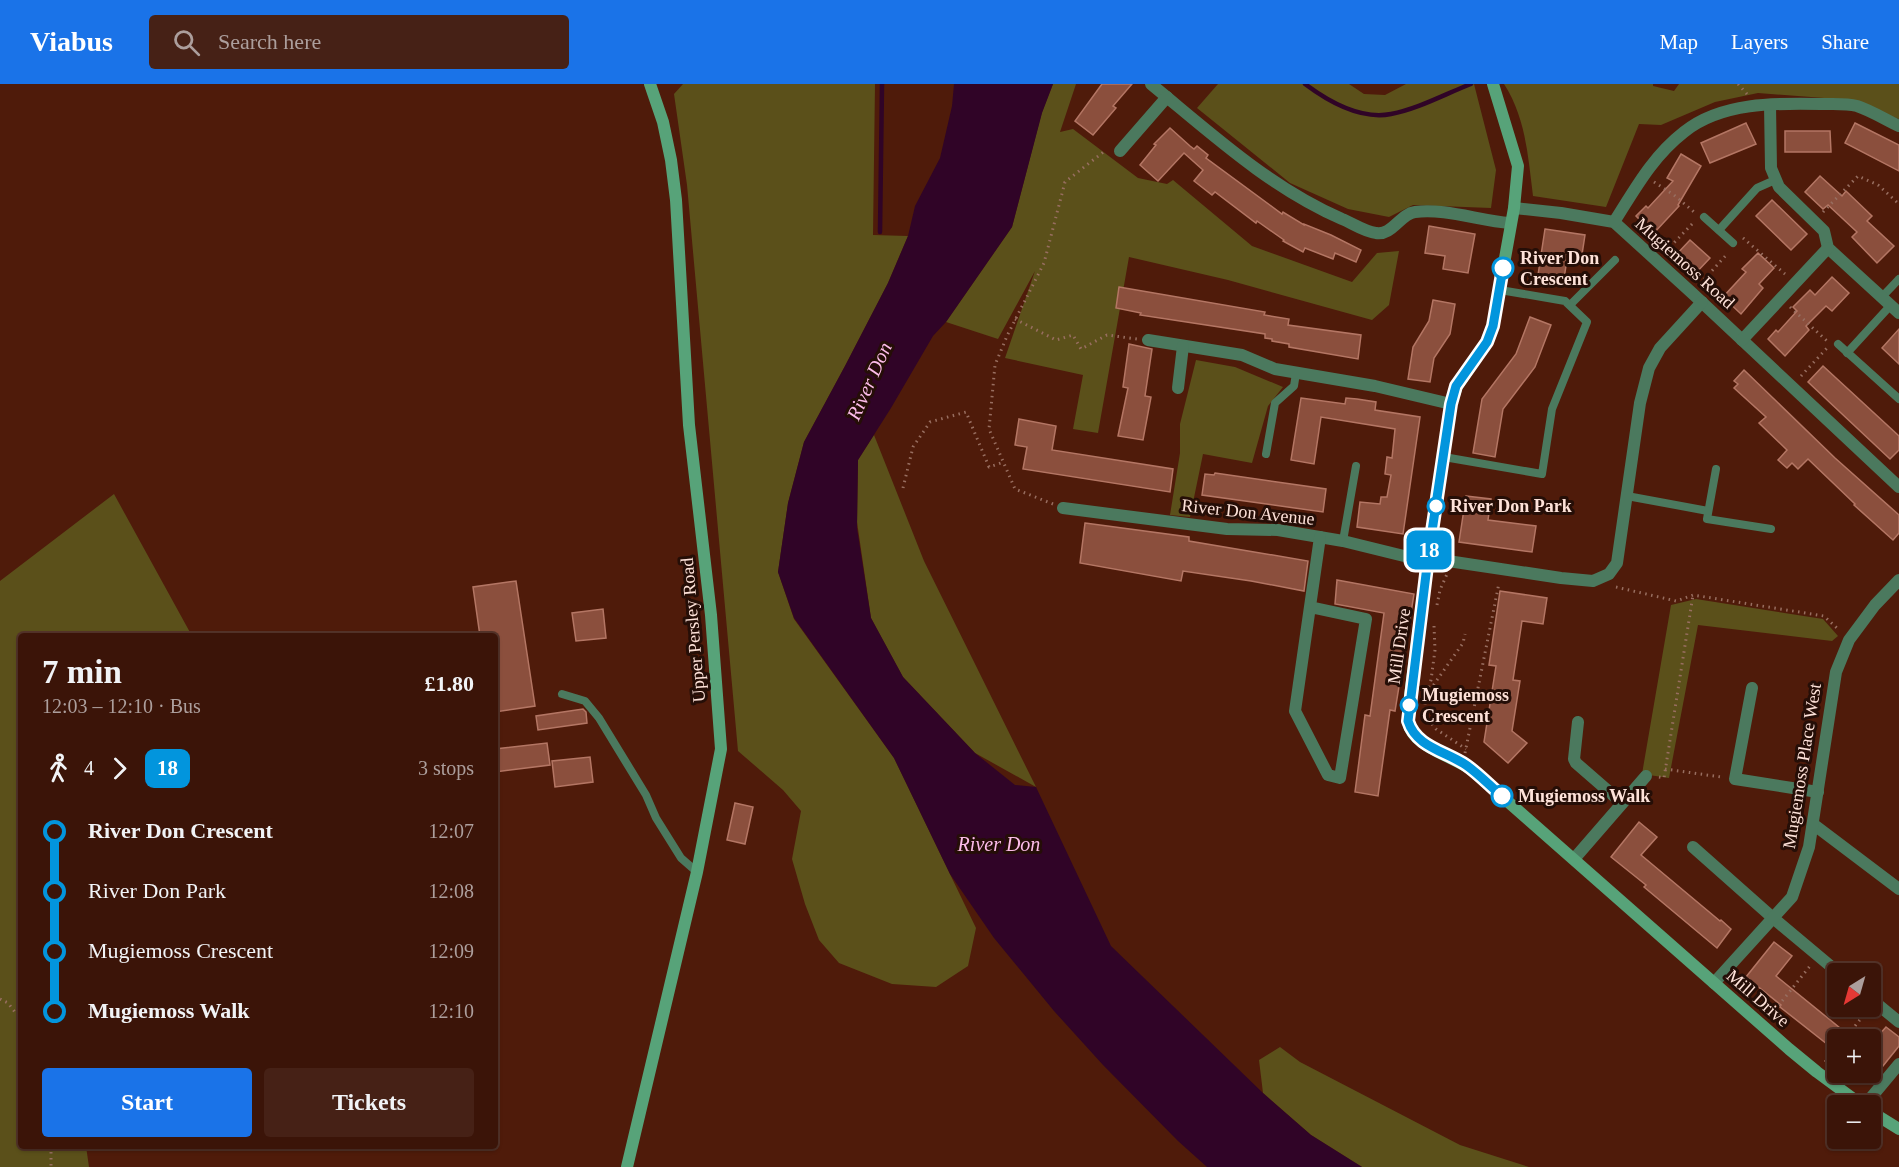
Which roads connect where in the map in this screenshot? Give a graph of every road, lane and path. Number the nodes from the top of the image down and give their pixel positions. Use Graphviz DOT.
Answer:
graph roads {
  1 [pos="650,84"];
  2 [pos="1151,84"];
  3 [pos="1495,89"];
  4 [pos="1167,97"];
  5 [pos="1770,105"];
  6 [pos="1899,126"];
  7 [pos="1120,151"];
  8 [pos="1644,176"];
  9 [pos="1775,180"];
  10 [pos="1899,204"];
  11 [pos="1514,208"];
  12 [pos="1704,217"];
  13 [pos="1614,222"];
  14 [pos="1814,222"];
  15 [pos="1510,223"];
  16 [pos="1719,230"];
  17 [pos="1733,243"];
  18 [pos="1828,248"];
  19 [pos="1615,260"];
  20 [pos="1657,261"];
  21 [pos="1899,279"];
  22 [pos="1795,283"];
  23 [pos="1500,290"];
  24 [pos="1692,293"];
  25 [pos="1781,298"];
  26 [pos="1702,302"];
  27 [pos="1570,306"];
  28 [pos="1890,306"];
  29 [pos="1015,319"];
  30 [pos="1148,340"];
  31 [pos="1742,340"];
  32 [pos="1838,344"];
  33 [pos="1183,346"];
  34 [pos="1847,353"];
  35 [pos="1296,373"];
  36 [pos="1792,387"];
  37 [pos="1178,388"];
  38 [pos="1899,399"];
  39 [pos="1451,404"];
  40 [pos="1266,454"];
  41 [pos="1444,457"];
  42 [pos="1004,462"];
  43 [pos="1356,466"];
  44 [pos="1716,469"];
  45 [pos="1899,487"];
  46 [pos="903,488"];
  47 [pos="1627,496"];
  48 [pos="1063,508"];
  49 [pos="1708,511"];
  50 [pos="1772,529"];
  51 [pos="1320,537"];
  52 [pos="1343,541"];
  53 [pos="1428,558"];
  54 [pos="1449,561"];
  55 [pos="1502,569"];
  56 [pos="1899,580"];
  57 [pos="1593,581"];
  58 [pos="1693,595"];
  59 [pos="1437,606"];
  60 [pos="1310,607"];
  61 [pos="1433,623"];
  62 [pos="1465,634"];
  63 [pos="1849,640"];
  64 [pos="1752,688"];
  65 [pos="562,694"];
  66 [pos="1426,694"];
  67 [pos="1578,722"];
  68 [pos="1665,770"];
  69 [pos="1646,776"];
  70 [pos="1735,779"];
  71 [pos="1818,792"];
  72 [pos="1622,803"];
  73 [pos="1813,824"];
  74 [pos="1693,847"];
  75 [pos="1574,859"];
  76 [pos="697,872"];
  77 [pos="1899,889"];
  78 [pos="1773,918"];
  79 [pos="1818,956"];
  80 [pos="1827,963"];
  81 [pos="1714,983"];
  82 [pos="0,999"];
  83 [pos="1881,1007"];
  84 [pos="18,1016"];
  85 [pos="1899,1022"];
  86 [pos="1763,1026"];
  87 [pos="1827,1060"];
  88 [pos="1899,1064"];
  89 [pos="1817,1072"];
  90 [pos="1849,1095"];
  91 [pos="1873,1095"];
  92 [pos="1881,1118"];
  93 [pos="1899,1129"];
  94 [pos="51,1149"];
  95 [pos="51,1167"];
  96 [pos="627,1167"];
  1 -- 76 [label="street, Upper Persley Road"];
  2 -- 4 [label="street"];
  3 -- 11 [label="street"];
  4 -- 7 [label="street"];
  4 -- 15 [label="street"];
  5 -- 6 [label="street"];
  5 -- 8 [label="street"];
  5 -- 9 [label="street"];
  7 -- 29 [label="path"];
  8 -- 13 [label="street"];
  8 -- 20 [label="path"];
  9 -- 14 [label="street"];
  9 -- 16 [label="lane"];
  10 -- 14 [label="path"];
  11 -- 13 [label="street, Mugiemoss Road"];
  11 -- 15 [label="street, Mill Drive"];
  12 -- 16 [label="lane"];
  13 -- 20 [label="street, Mugiemoss Road"];
  14 -- 18 [label="street"];
  15 -- 23 [label="street, Mill Drive"];
  16 -- 17 [label="lane"];
  18 -- 22 [label="street"];
  18 -- 28 [label="street"];
  19 -- 27 [label="lane"];
  20 -- 24 [label="street, Mugiemoss Road"];
  21 -- 28 [label="lane"];
  22 -- 24 [label="path"];
  22 -- 25 [label="street"];
  23 -- 27 [label="lane"];
  23 -- 39 [label="street, Mill Drive"];
  24 -- 26 [label="street, Mugiemoss Road"];
  25 -- 31 [label="street"];
  25 -- 36 [label="path"];
  26 -- 31 [label="street, Mugiemoss Road"];
  26 -- 47 [label="street"];
  27 -- 41 [label="lane"];
  28 -- 34 [label="lane"];
  29 -- 30 [label="path"];
  29 -- 42 [label="path"];
  30 -- 33 [label="street"];
  31 -- 36 [label="street, Mugiemoss Road"];
  32 -- 34 [label="lane"];
  33 -- 35 [label="street"];
  33 -- 37 [label="street"];
  34 -- 38 [label="lane"];
  35 -- 39 [label="street"];
  35 -- 40 [label="lane"];
  36 -- 45 [label="street, Mugiemoss Road"];
  39 -- 41 [label="street, Mill Drive"];
  41 -- 53 [label="street, Mill Drive"];
  42 -- 46 [label="path"];
  42 -- 48 [label="path"];
  43 -- 52 [label="lane"];
  44 -- 49 [label="lane"];
  47 -- 49 [label="lane"];
  47 -- 57 [label="street"];
  48 -- 51 [label="street, River Don Avenue"];
  49 -- 50 [label="lane"];
  51 -- 52 [label="street, River Don Avenue"];
  51 -- 60 [label="street"];
  52 -- 53 [label="street, River Don Avenue"];
  53 -- 54 [label="street"];
  53 -- 75 [label="street, Mill Drive"];
  54 -- 55 [label="street"];
  54 -- 59 [label="path"];
  55 -- 57 [label="street"];
  55 -- 66 [label="path"];
  56 -- 63 [label="street, Mugiemoss Place West"];
  57 -- 58 [label="path"];
  58 -- 63 [label="path"];
  58 -- 68 [label="path"];
  60 -- 60 [label="street"];
  61 -- 66 [label="path"];
  62 -- 66 [label="path"];
  63 -- 71 [label="street, Mugiemoss Place West"];
  64 -- 70 [label="street"];
  65 -- 76 [label="lane"];
  67 -- 72 [label="street"];
  68 -- 69 [label="path"];
  68 -- 70 [label="path"];
  69 -- 72 [label="street"];
  70 -- 71 [label="street"];
  71 -- 73 [label="street, Mugiemoss Place West"];
  72 -- 75 [label="street"];
  73 -- 77 [label="street"];
  73 -- 78 [label="street, Mugiemoss Place West"];
  74 -- 78 [label="street"];
  75 -- 81 [label="street, Mill Drive"];
  76 -- 96 [label="street, Upper Persley Road"];
  78 -- 79 [label="street"];
  78 -- 81 [label="street, Mugiemoss Place West"];
  79 -- 80 [label="street"];
  79 -- 86 [label="path"];
  81 -- 86 [label="street, Mill Drive"];
  82 -- 84 [label="path"];
  83 -- 85 [label="street"];
  86 -- 89 [label="street, Mill Drive"];
  87 -- 89 [label="path"];
  88 -- 91 [label="street"];
  89 -- 90 [label="street, Mill Drive"];
  92 -- 93 [label="street"];
  94 -- 95 [label="path"];
}
